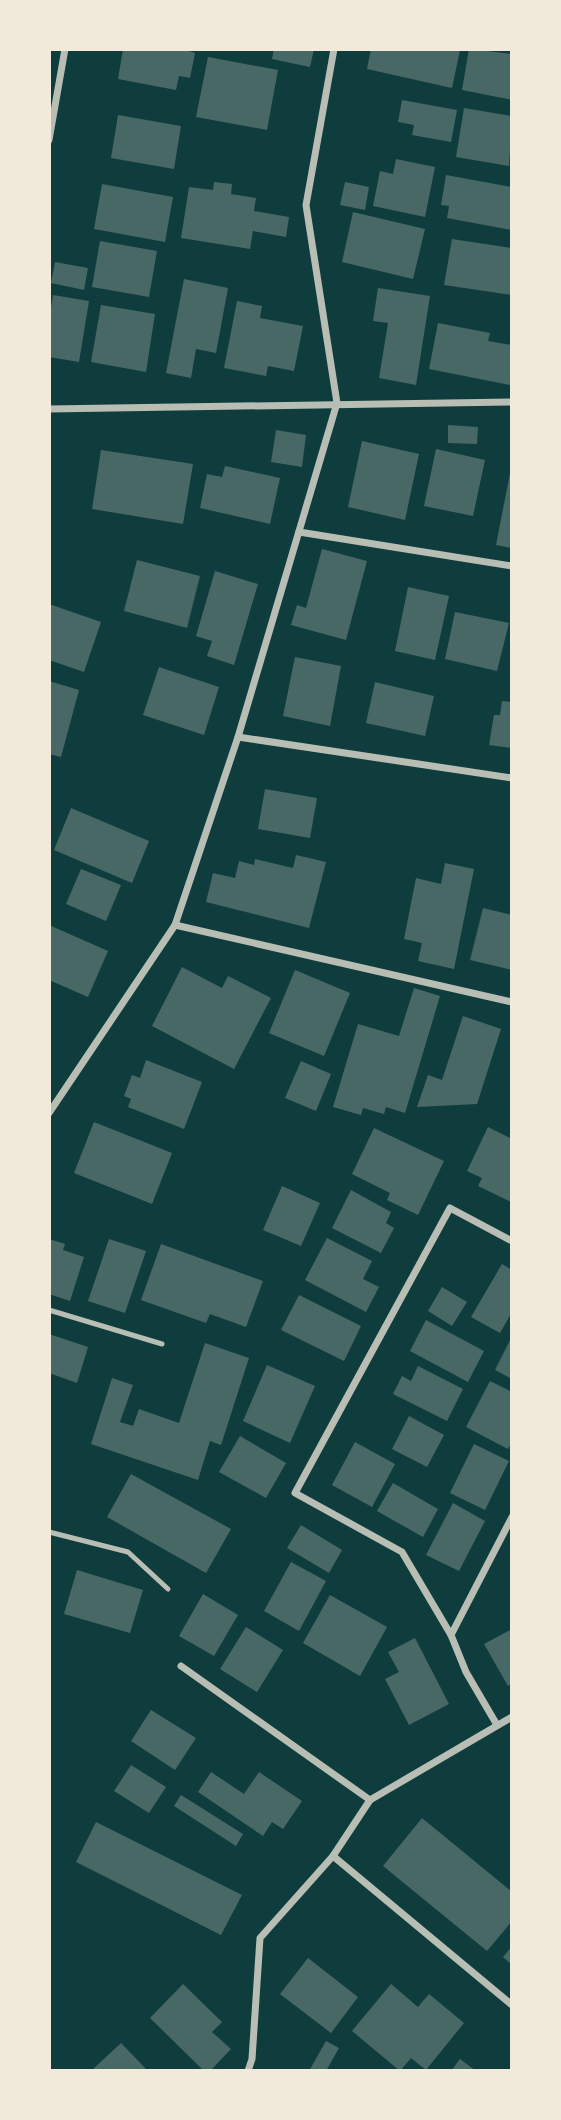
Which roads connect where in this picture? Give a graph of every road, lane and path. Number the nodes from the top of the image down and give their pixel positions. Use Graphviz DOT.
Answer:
graph roads {
  1 [pos="65,49"];
  2 [pos="334,49"];
  3 [pos="49,140"];
  4 [pos="512,402"];
  5 [pos="337,403"];
  6 [pos="49,409"];
  7 [pos="299,532"];
  8 [pos="512,566"];
  9 [pos="238,737"];
  10 [pos="512,778"];
  11 [pos="176,925"];
  12 [pos="512,1002"];
  13 [pos="49,1113"];
  14 [pos="512,1241"];
  15 [pos="49,1310"];
  16 [pos="162,1344"];
  17 [pos="512,1517"];
  18 [pos="49,1532"];
  19 [pos="168,1589"];
  20 [pos="451,1635"];
  21 [pos="181,1666"];
  22 [pos="512,1717"];
  23 [pos="497,1725"];
  24 [pos="370,1800"];
  25 [pos="333,1856"];
  26 [pos="512,2005"];
  27 [pos="248,2071"];
  1 -- 3 [label="street"];
  2 -- 5 [label="street"];
  4 -- 5 [label="street"];
  5 -- 6 [label="street"];
  5 -- 7 [label="street"];
  7 -- 8 [label="street"];
  7 -- 9 [label="street"];
  9 -- 10 [label="street"];
  9 -- 11 [label="street"];
  11 -- 12 [label="street"];
  11 -- 13 [label="street"];
  14 -- 20 [label="street"];
  15 -- 16 [label="lane"];
  17 -- 20 [label="street"];
  18 -- 19 [label="lane"];
  20 -- 23 [label="street"];
  21 -- 24 [label="street"];
  22 -- 23 [label="street"];
  23 -- 24 [label="street"];
  24 -- 25 [label="street"];
  25 -- 26 [label="street"];
  25 -- 27 [label="street"];
}
